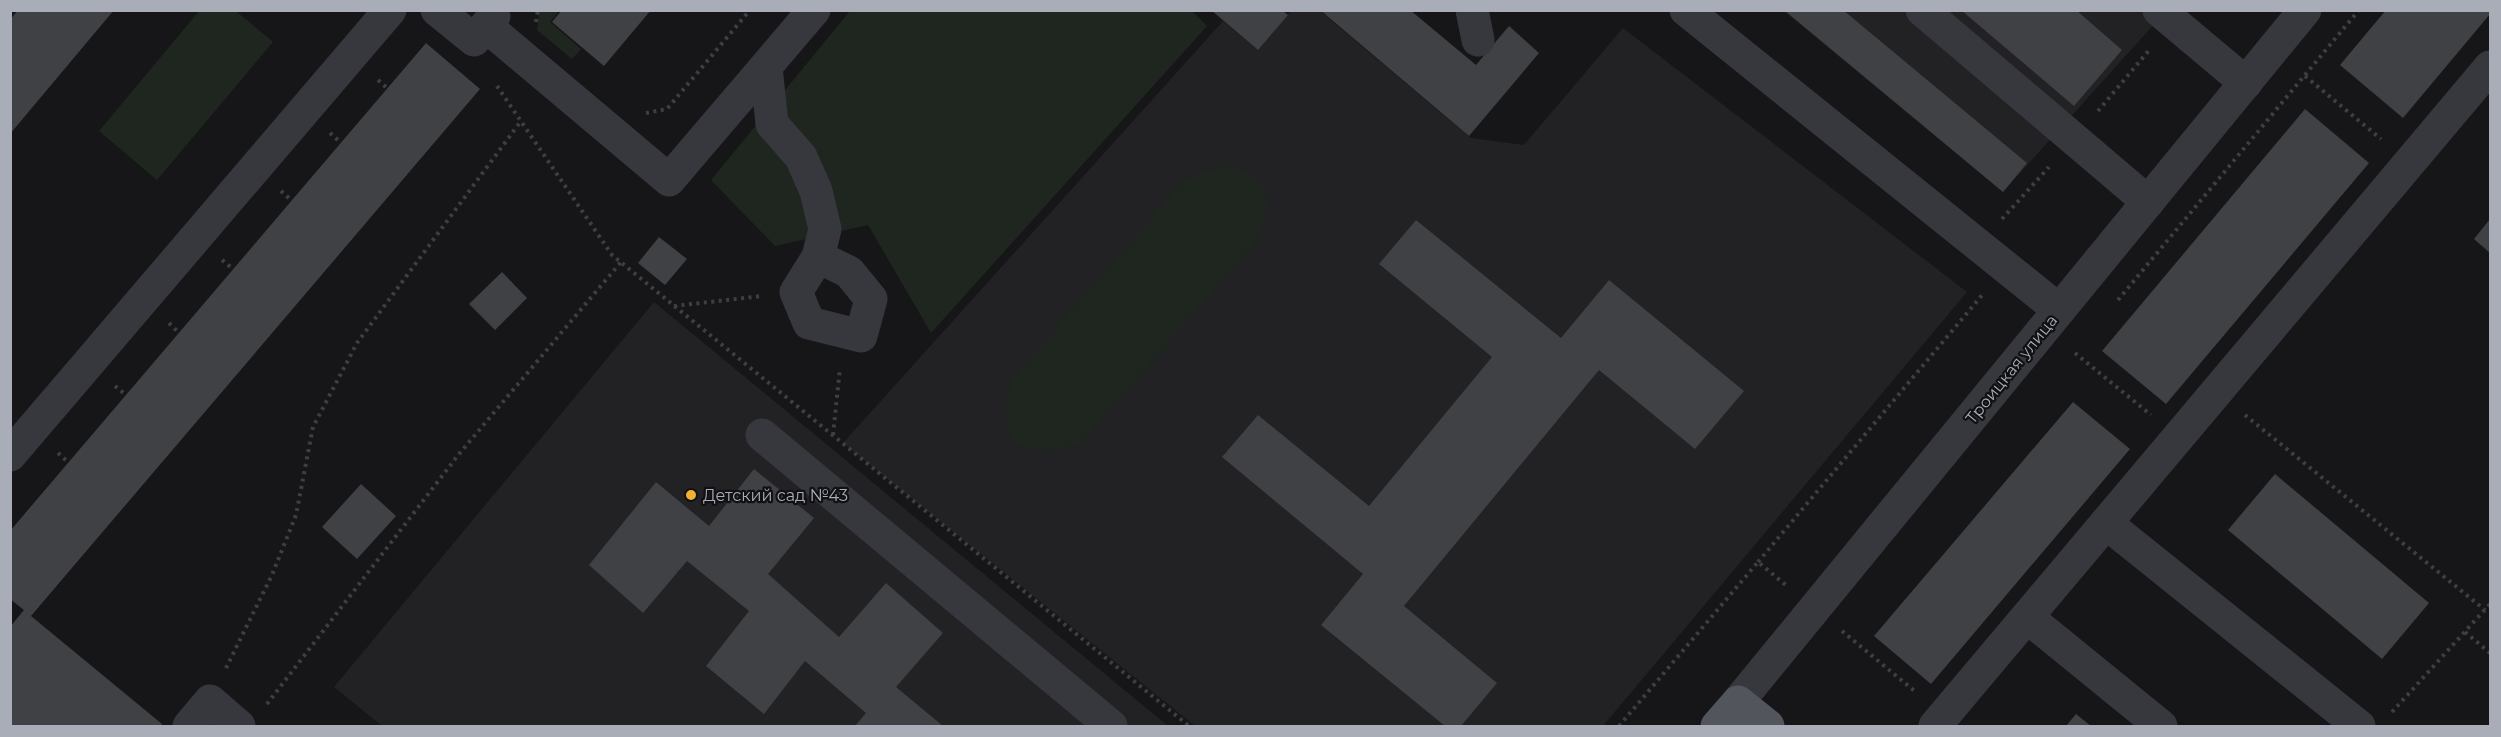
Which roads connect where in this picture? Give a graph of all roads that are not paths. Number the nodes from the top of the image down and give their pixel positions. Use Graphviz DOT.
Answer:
graph roads {
  1 [pos="390,10"];
  2 [pos="437,10"];
  3 [pos="814,10"];
  4 [pos="1686,10"];
  5 [pos="1922,10"];
  6 [pos="2159,10"];
  7 [pos="2305,10"];
  8 [pos="492,18"];
  9 [pos="766,67"];
  10 [pos="2490,67"];
  11 [pos="2246,83"];
  12 [pos="2148,202"];
  13 [pos="818,257"];
  14 [pos="2059,310"];
  15 [pos="762,435"];
  16 [pos="10,455"];
  17 [pos="2106,523"];
  18 [pos="2027,617"];
  19 [pos="1738,702"];
  20 [pos="252,717"];
  21 [pos="2373,722"];
  22 [pos="189,726"];
  23 [pos="1111,726"];
  24 [pos="1717,726"];
  25 [pos="1768,726"];
  26 [pos="1935,726"];
  27 [pos="2161,726"];
  1 -- 16 [label="street"];
  2 -- 8 [label="street"];
  3 -- 9 [label="street"];
  4 -- 14 [label="street"];
  5 -- 12 [label="street"];
  6 -- 11 [label="street"];
  7 -- 11 [label="street, Троицкая улица"];
  8 -- 9 [label="street"];
  9 -- 13 [label="street"];
  10 -- 17 [label="street"];
  11 -- 12 [label="street, Троицкая улица"];
  12 -- 14 [label="street, Троицкая улица"];
  13 -- 13 [label="street"];
  14 -- 19 [label="street, Троицкая улица"];
  15 -- 23 [label="street"];
  17 -- 18 [label="street"];
  17 -- 21 [label="street"];
  18 -- 26 [label="street"];
  18 -- 27 [label="street"];
  19 -- 24 [label="main road, Троицкая улица"];
  19 -- 25 [label="main road"];
  20 -- 22 [label="street"];
}
